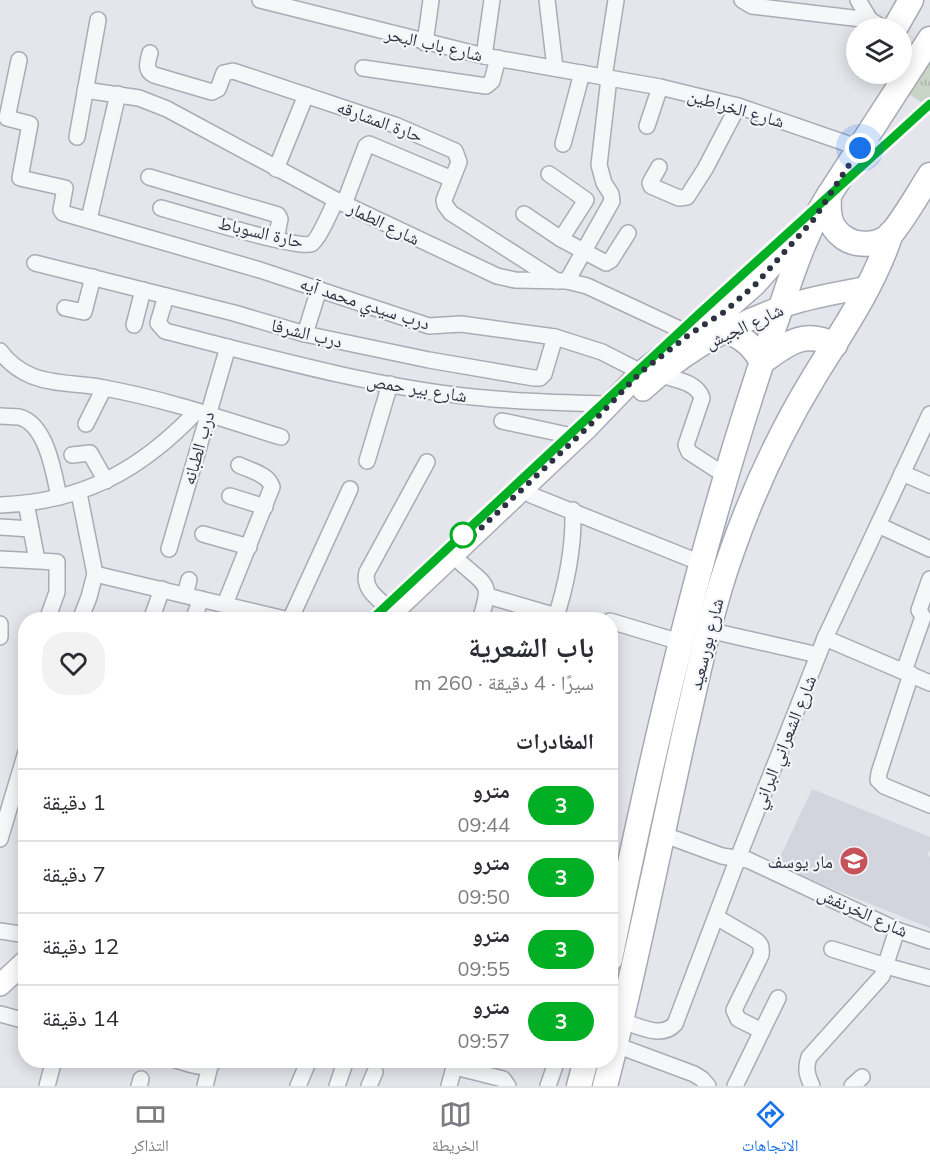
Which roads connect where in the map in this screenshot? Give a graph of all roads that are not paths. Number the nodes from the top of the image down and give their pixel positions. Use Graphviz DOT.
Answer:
graph roads {
  1 [pos="260,0"];
  2 [pos="431,0"];
  3 [pos="492,0"];
  4 [pos="547,0"];
  5 [pos="616,0"];
  6 [pos="858,0"];
  7 [pos="911,0"];
  8 [pos="747,3"];
  9 [pos="856,18"];
  10 [pos="869,18"];
  11 [pos="901,18"];
  12 [pos="98,20"];
  13 [pos="930,39"];
  14 [pos="425,43"];
  15 [pos="150,53"];
  16 [pos="491,57"];
  17 [pos="19,60"];
  18 [pos="363,68"];
  19 [pos="555,68"];
  20 [pos="582,73"];
  21 [pos="606,77"];
  22 [pos="889,84"];
  23 [pos="660,87"];
  24 [pos="85,90"];
  25 [pos="118,94"];
  26 [pos="306,95"];
  27 [pos="892,97"];
  28 [pos="738,106"];
  29 [pos="647,126"];
  30 [pos="77,137"];
  31 [pos="562,144"];
  32 [pos="860,148"];
  33 [pos="659,167"];
  34 [pos="276,169"];
  35 [pos="549,174"];
  36 [pos="930,175"];
  37 [pos="148,177"];
  38 [pos="452,179"];
  39 [pos="829,195"];
  40 [pos="340,202"];
  41 [pos="161,208"];
  42 [pos="524,214"];
  43 [pos="89,219"];
  44 [pos="814,219"];
  45 [pos="628,233"];
  46 [pos="891,233"];
  47 [pos="561,238"];
  48 [pos="276,239"];
  49 [pos="584,251"];
  50 [pos="35,263"];
  51 [pos="93,278"];
  52 [pos="562,281"];
  53 [pos="868,287"];
  54 [pos="319,289"];
  55 [pos="142,290"];
  56 [pos="166,296"];
  57 [pos="781,307"];
  58 [pos="65,308"];
  59 [pos="134,325"];
  60 [pos="726,330"];
  61 [pos="305,334"];
  62 [pos="690,334"];
  63 [pos="555,337"];
  64 [pos="835,345"];
  65 [pos="228,347"];
  66 [pos="0,351"];
  67 [pos="762,362"];
  68 [pos="651,373"];
  69 [pos="390,384"];
  70 [pos="104,388"];
  71 [pos="610,404"];
  72 [pos="203,412"];
  73 [pos="0,416"];
  74 [pos="929,417"];
  75 [pos="502,421"];
  76 [pos="86,424"];
  77 [pos="281,437"];
  78 [pos="577,437"];
  79 [pos="72,455"];
  80 [pos="367,461"];
  81 [pos="427,462"];
  82 [pos="239,465"];
  83 [pos="902,473"];
  84 [pos="726,476"];
  85 [pos="106,481"];
  86 [pos="930,485"];
  87 [pos="350,489"];
  88 [pos="79,492"];
  89 [pos="531,495"];
  90 [pos="59,496"];
  91 [pos="230,496"];
  92 [pos="26,503"];
  93 [pos="0,505"];
  94 [pos="265,507"];
  95 [pos="573,510"];
  96 [pos="878,525"];
  97 [pos="0,527"];
  98 [pos="31,529"];
  99 [pos="203,534"];
  100 [pos="249,547"];
  101 [pos="168,549"];
  102 [pos="930,549"];
  103 [pos="0,559"];
  104 [pos="38,560"];
  105 [pos="461,562"];
  106 [pos="701,562"];
  107 [pos="95,574"];
  108 [pos="930,579"];
  109 [pos="162,589"];
  110 [pos="488,596"];
  111 [pos="201,599"];
  112 [pos="225,604"];
  113 [pos="50,612"];
  114 [pos="83,612"];
  115 [pos="154,612"];
  116 [pos="196,612"];
  117 [pos="251,612"];
  118 [pos="294,612"];
  119 [pos="389,612"];
  120 [pos="398,612"];
  121 [pos="399,612"];
  122 [pos="483,612"];
  123 [pos="537,612"];
  124 [pos="557,612"];
  125 [pos="618,624"];
  126 [pos="708,630"];
  127 [pos="825,638"];
  128 [pos="680,642"];
  129 [pos="818,655"];
  130 [pos="907,673"];
  131 [pos="930,683"];
  132 [pos="18,795"];
  133 [pos="930,805"];
  134 [pos="3,816"];
  135 [pos="662,834"];
  136 [pos="0,839"];
  137 [pos="738,858"];
  138 [pos="618,895"];
  139 [pos="716,917"];
  140 [pos="897,930"];
  141 [pos="0,931"];
  142 [pos="18,934"];
  143 [pos="930,941"];
  144 [pos="832,949"];
  145 [pos="886,966"];
  146 [pos="18,968"];
  147 [pos="930,978"];
  148 [pos="0,985"];
  149 [pos="18,985"];
  150 [pos="778,998"];
  151 [pos="0,1002"];
  152 [pos="0,1014"];
  153 [pos="18,1019"];
  154 [pos="622,1021"];
  155 [pos="762,1030"];
  156 [pos="618,1038"];
  157 [pos="618,1047"];
  158 [pos="52,1068"];
  159 [pos="211,1068"];
  160 [pos="306,1068"];
  161 [pos="343,1068"];
  162 [pos="454,1068"];
  163 [pos="468,1068"];
  164 [pos="554,1068"];
  165 [pos="584,1068"];
  166 [pos="610,1068"];
  167 [pos="47,1086"];
  168 [pos="205,1086"];
  169 [pos="300,1086"];
  170 [pos="337,1086"];
  171 [pos="449,1086"];
  172 [pos="508,1086"];
  173 [pos="548,1086"];
  174 [pos="579,1086"];
  175 [pos="606,1086"];
  176 [pos="708,1086"];
  177 [pos="735,1086"];
  178 [pos="812,1086"];
  1 -- 14 [label="street, شارع باب البحر"];
  2 -- 14 [label="street"];
  3 -- 16 [label="street"];
  4 -- 19 [label="street"];
  5 -- 21 [label="street"];
  6 -- 10 [label="street"];
  7 -- 11 [label="main road"];
  8 -- 9 [label="street"];
  12 -- 24 [label="street"];
  13 -- 27 [label="main road, شارع بورسعيد"];
  14 -- 16 [label="street, شارع باب البحر"];
  15 -- 26 [label="street, حارة المشارقه"];
  16 -- 18 [label="street"];
  16 -- 19 [label="street, شارع باب البحر"];
  17 -- 43 [label="street, درب سيدي محمد آيه"];
  19 -- 20 [label="street, شارع باب البحر"];
  20 -- 21 [label="street, شارع باب البحر"];
  20 -- 31 [label="street"];
  21 -- 23 [label="street, شارع الخراطين"];
  21 -- 49 [label="street"];
  22 -- 27 [label="main road"];
  23 -- 28 [label="street, شارع الخراطين"];
  23 -- 29 [label="street"];
  24 -- 25 [label="street, شارع الطمار"];
  24 -- 30 [label="street"];
  25 -- 34 [label="street, شارع الطمار"];
  25 -- 43 [label="street"];
  26 -- 34 [label="street"];
  26 -- 38 [label="street, حارة المشارقه"];
  27 -- 32 [label="main road, شارع بورسعيد"];
  28 -- 32 [label="street, شارع الخراطين"];
  28 -- 33 [label="street"];
  32 -- 39 [label="main road, شارع بورسعيد"];
  34 -- 40 [label="street, شارع الطمار"];
  35 -- 47 [label="street"];
  36 -- 46 [label="main road, شارع بورسعيد"];
  37 -- 48 [label="street"];
  38 -- 40 [label="street"];
  38 -- 52 [label="street, حارة المشارقه"];
  39 -- 44 [label="main road, شارع بورسعيد"];
  39 -- 46 [label="main road"];
  40 -- 48 [label="street, حارة السوباط"];
  40 -- 52 [label="street, شارع الطمار"];
  41 -- 48 [label="street, حارة السوباط"];
  42 -- 47 [label="street"];
  43 -- 54 [label="street, درب سيدي محمد آيه"];
  44 -- 57 [label="main road, شارع بورسعيد"];
  44 -- 62 [label="main road, شارع الجيش"];
  45 -- 49 [label="street"];
  46 -- 53 [label="main road, شارع بورسعيد"];
  47 -- 49 [label="street"];
  49 -- 52 [label="street"];
  50 -- 51 [label="street, درب الشرفا"];
  51 -- 55 [label="street, درب الشرفا"];
  51 -- 58 [label="street"];
  52 -- 62 [label="street, شارع الطمار"];
  53 -- 57 [label="main road, شارع الجيش"];
  53 -- 64 [label="main road, شارع بورسعيد"];
  54 -- 61 [label="street"];
  54 -- 63 [label="street, درب سيدي محمد آيه"];
  55 -- 56 [label="street, درب الشرفا"];
  55 -- 59 [label="street"];
  56 -- 61 [label="street, درب الشرفا"];
  56 -- 65 [label="street, شارع بير حمص"];
  57 -- 60 [label="main road, شارع الجيش"];
  57 -- 67 [label="main road, شارع بورسعيد"];
  60 -- 67 [label="main road"];
  60 -- 68 [label="main road, شارع الجيش"];
  61 -- 63 [label="street, درب الشرفا"];
  62 -- 68 [label="main road, شارع الجيش"];
  63 -- 68 [label="street, درب سيدي محمد آيه"];
  64 -- 67 [label="main road"];
  64 -- 126 [label="main road, شارع بورسعيد"];
  65 -- 69 [label="street, شارع بير حمص"];
  65 -- 72 [label="street, درب الطبانه"];
  66 -- 70 [label="street"];
  67 -- 84 [label="main road, شارع بورسعيد"];
  68 -- 71 [label="main road, شارع الجيش"];
  68 -- 84 [label="street, درب سيدي محمد آيه"];
  68 -- 89 [label="main road, شارع الجيش"];
  69 -- 71 [label="street, شارع بير حمص"];
  69 -- 80 [label="street"];
  70 -- 72 [label="street"];
  70 -- 76 [label="street"];
  71 -- 78 [label="main road, شارع الجيش"];
  72 -- 77 [label="street"];
  72 -- 85 [label="street"];
  72 -- 101 [label="street, درب الطبانه"];
  73 -- 90 [label="street"];
  74 -- 83 [label="street, شارع الشعراني البراني"];
  75 -- 78 [label="street"];
  78 -- 120 [label="main road, شارع الجيش"];
  79 -- 85 [label="street"];
  81 -- 119 [label="street"];
  82 -- 94 [label="street"];
  83 -- 86 [label="street"];
  83 -- 96 [label="street, شارع الشعراني البراني"];
  84 -- 106 [label="main road, شارع بورسعيد"];
  85 -- 88 [label="street"];
  87 -- 118 [label="street"];
  88 -- 90 [label="street"];
  88 -- 107 [label="street"];
  89 -- 95 [label="street"];
  89 -- 105 [label="main road, شارع الجيش"];
  90 -- 92 [label="street"];
  91 -- 94 [label="street"];
  92 -- 93 [label="street"];
  92 -- 98 [label="street"];
  94 -- 100 [label="street"];
  95 -- 106 [label="street"];
  95 -- 124 [label="street"];
  96 -- 102 [label="street"];
  96 -- 127 [label="street, شارع الشعراني البراني"];
  97 -- 98 [label="street"];
  98 -- 104 [label="street"];
  99 -- 100 [label="street"];
  100 -- 112 [label="street"];
  103 -- 104 [label="street"];
  104 -- 113 [label="street"];
  105 -- 110 [label="street"];
  105 -- 121 [label="main road, شارع الجيش"];
  106 -- 128 [label="main road, شارع بورسعيد"];
  107 -- 109 [label="street"];
  107 -- 114 [label="street"];
  108 -- 130 [label="street"];
  109 -- 111 [label="street"];
  109 -- 115 [label="street"];
  110 -- 122 [label="street"];
  110 -- 123 [label="street"];
  111 -- 112 [label="street"];
  111 -- 116 [label="street"];
  112 -- 117 [label="street"];
  125 -- 128 [label="street"];
  126 -- 129 [label="street"];
  126 -- 135 [label="main road, شارع بورسعيد"];
  127 -- 129 [label="street, شارع الشعراني البراني"];
  127 -- 130 [label="street"];
  128 -- 138 [label="main road, شارع بورسعيد"];
  129 -- 137 [label="street, شارع الشعراني البراني"];
  130 -- 131 [label="street"];
  130 -- 133 [label="street"];
  132 -- 134 [label="street"];
  134 -- 136 [label="street"];
  135 -- 137 [label="street, شارع الخرنفش"];
  135 -- 154 [label="main road, شارع بورسعيد"];
  137 -- 139 [label="street, شارع الشعراني البراني"];
  137 -- 140 [label="street, شارع الخرنفش"];
  139 -- 154 [label="street, شارع الشعراني البراني"];
  139 -- 155 [label="street"];
  140 -- 143 [label="street, شارع الخرنفش"];
  140 -- 145 [label="street"];
  141 -- 142 [label="street"];
  144 -- 145 [label="street"];
  145 -- 147 [label="street"];
  145 -- 178 [label="street"];
  146 -- 148 [label="main road"];
  149 -- 151 [label="main road"];
  150 -- 155 [label="street"];
  152 -- 153 [label="street"];
  154 -- 156 [label="main road, شارع بورسعيد"];
  155 -- 177 [label="street"];
  157 -- 176 [label="street"];
  158 -- 167 [label="street"];
  159 -- 168 [label="street"];
  160 -- 169 [label="street"];
  161 -- 170 [label="street"];
  162 -- 171 [label="street"];
  163 -- 172 [label="street"];
  164 -- 173 [label="street"];
  165 -- 174 [label="main road"];
  166 -- 175 [label="main road, شارع بورسعيد"];
}
